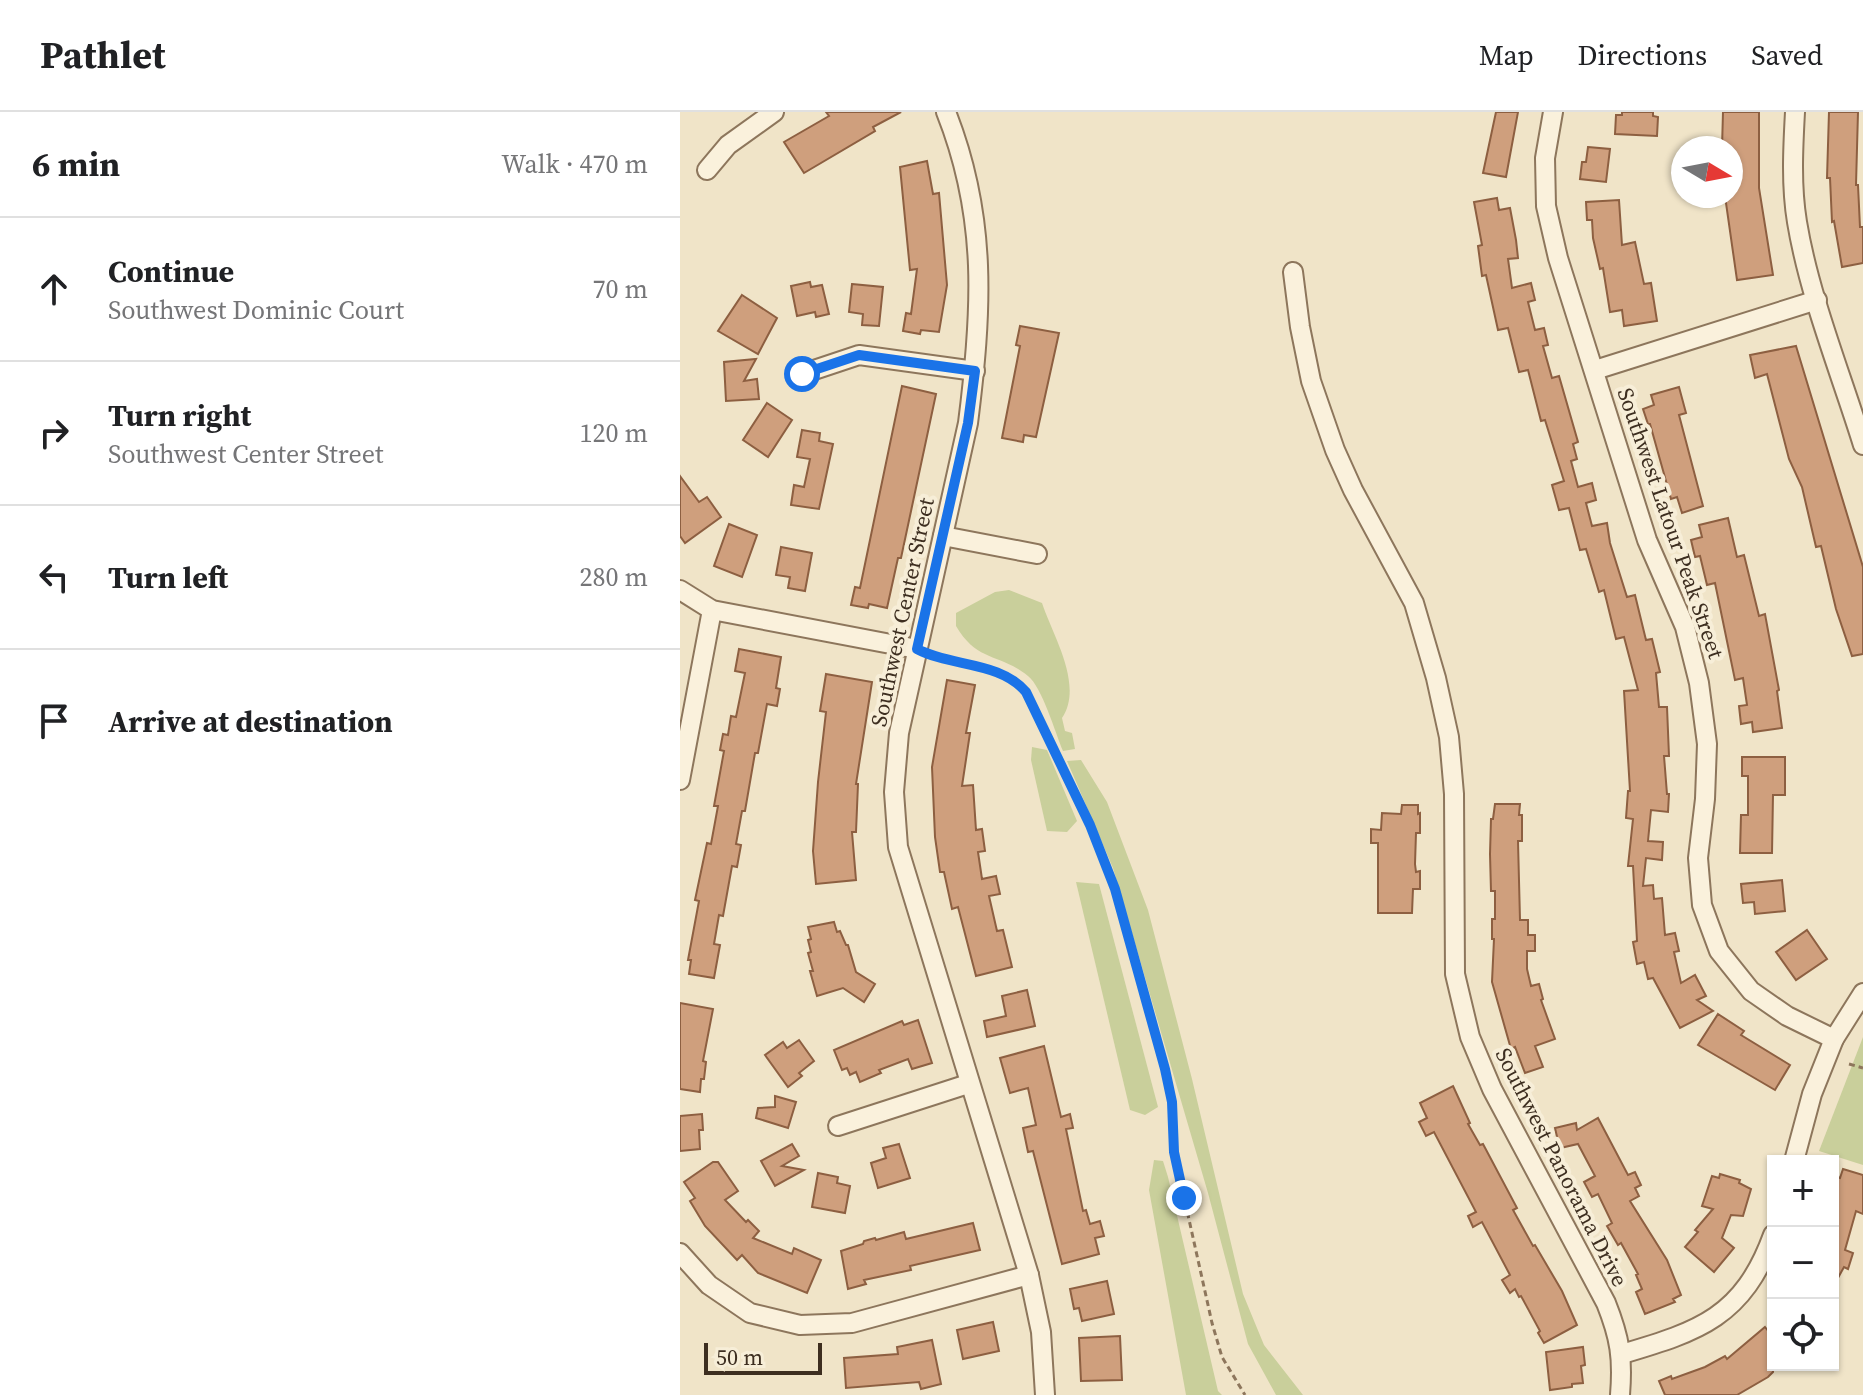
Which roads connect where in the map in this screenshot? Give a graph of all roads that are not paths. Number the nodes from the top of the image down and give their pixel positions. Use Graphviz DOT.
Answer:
graph roads {
  1 [pos="774,112"];
  2 [pos="946,112"];
  3 [pos="1553,112"];
  4 [pos="1795,112"];
  5 [pos="707,170"];
  6 [pos="1293,272"];
  7 [pos="1817,300"];
  8 [pos="1595,370"];
  9 [pos="975,371"];
  10 [pos="802,374"];
  11 [pos="1863,445"];
  12 [pos="943,536"];
  13 [pos="1037,554"];
  14 [pos="680,590"];
  15 [pos="712,610"];
  16 [pos="917,649"];
  17 [pos="680,780"];
  18 [pos="1863,993"];
  19 [pos="1834,1039"];
  20 [pos="968,1084"];
  21 [pos="838,1126"];
  22 [pos="1796,1155"];
  23 [pos="1767,1248"];
  24 [pos="680,1253"];
  25 [pos="1029,1275"];
  26 [pos="1622,1354"];
  27 [pos="1045,1395"];
  28 [pos="1620,1395"];
  1 -- 5 [label="street"];
  2 -- 9 [label="street, Southwest Center Street"];
  3 -- 8 [label="street, Southwest Latour Peak Street"];
  4 -- 7 [label="street"];
  6 -- 26 [label="street, Southwest Panorama Drive"];
  7 -- 8 [label="street"];
  7 -- 11 [label="street"];
  8 -- 19 [label="street, Southwest Latour Peak Street"];
  9 -- 10 [label="street"];
  9 -- 12 [label="street, Southwest Center Street"];
  12 -- 13 [label="street"];
  12 -- 16 [label="street, Southwest Center Street"];
  14 -- 15 [label="street"];
  15 -- 16 [label="street"];
  15 -- 17 [label="street"];
  16 -- 20 [label="street, Southwest Center Street"];
  18 -- 19 [label="street"];
  19 -- 22 [label="street"];
  20 -- 21 [label="street"];
  20 -- 25 [label="street, Southwest Center Street"];
  23 -- 26 [label="street"];
  24 -- 25 [label="street"];
  25 -- 27 [label="street, Southwest Center Street"];
  26 -- 28 [label="street, Southwest Panorama Drive"];
}
